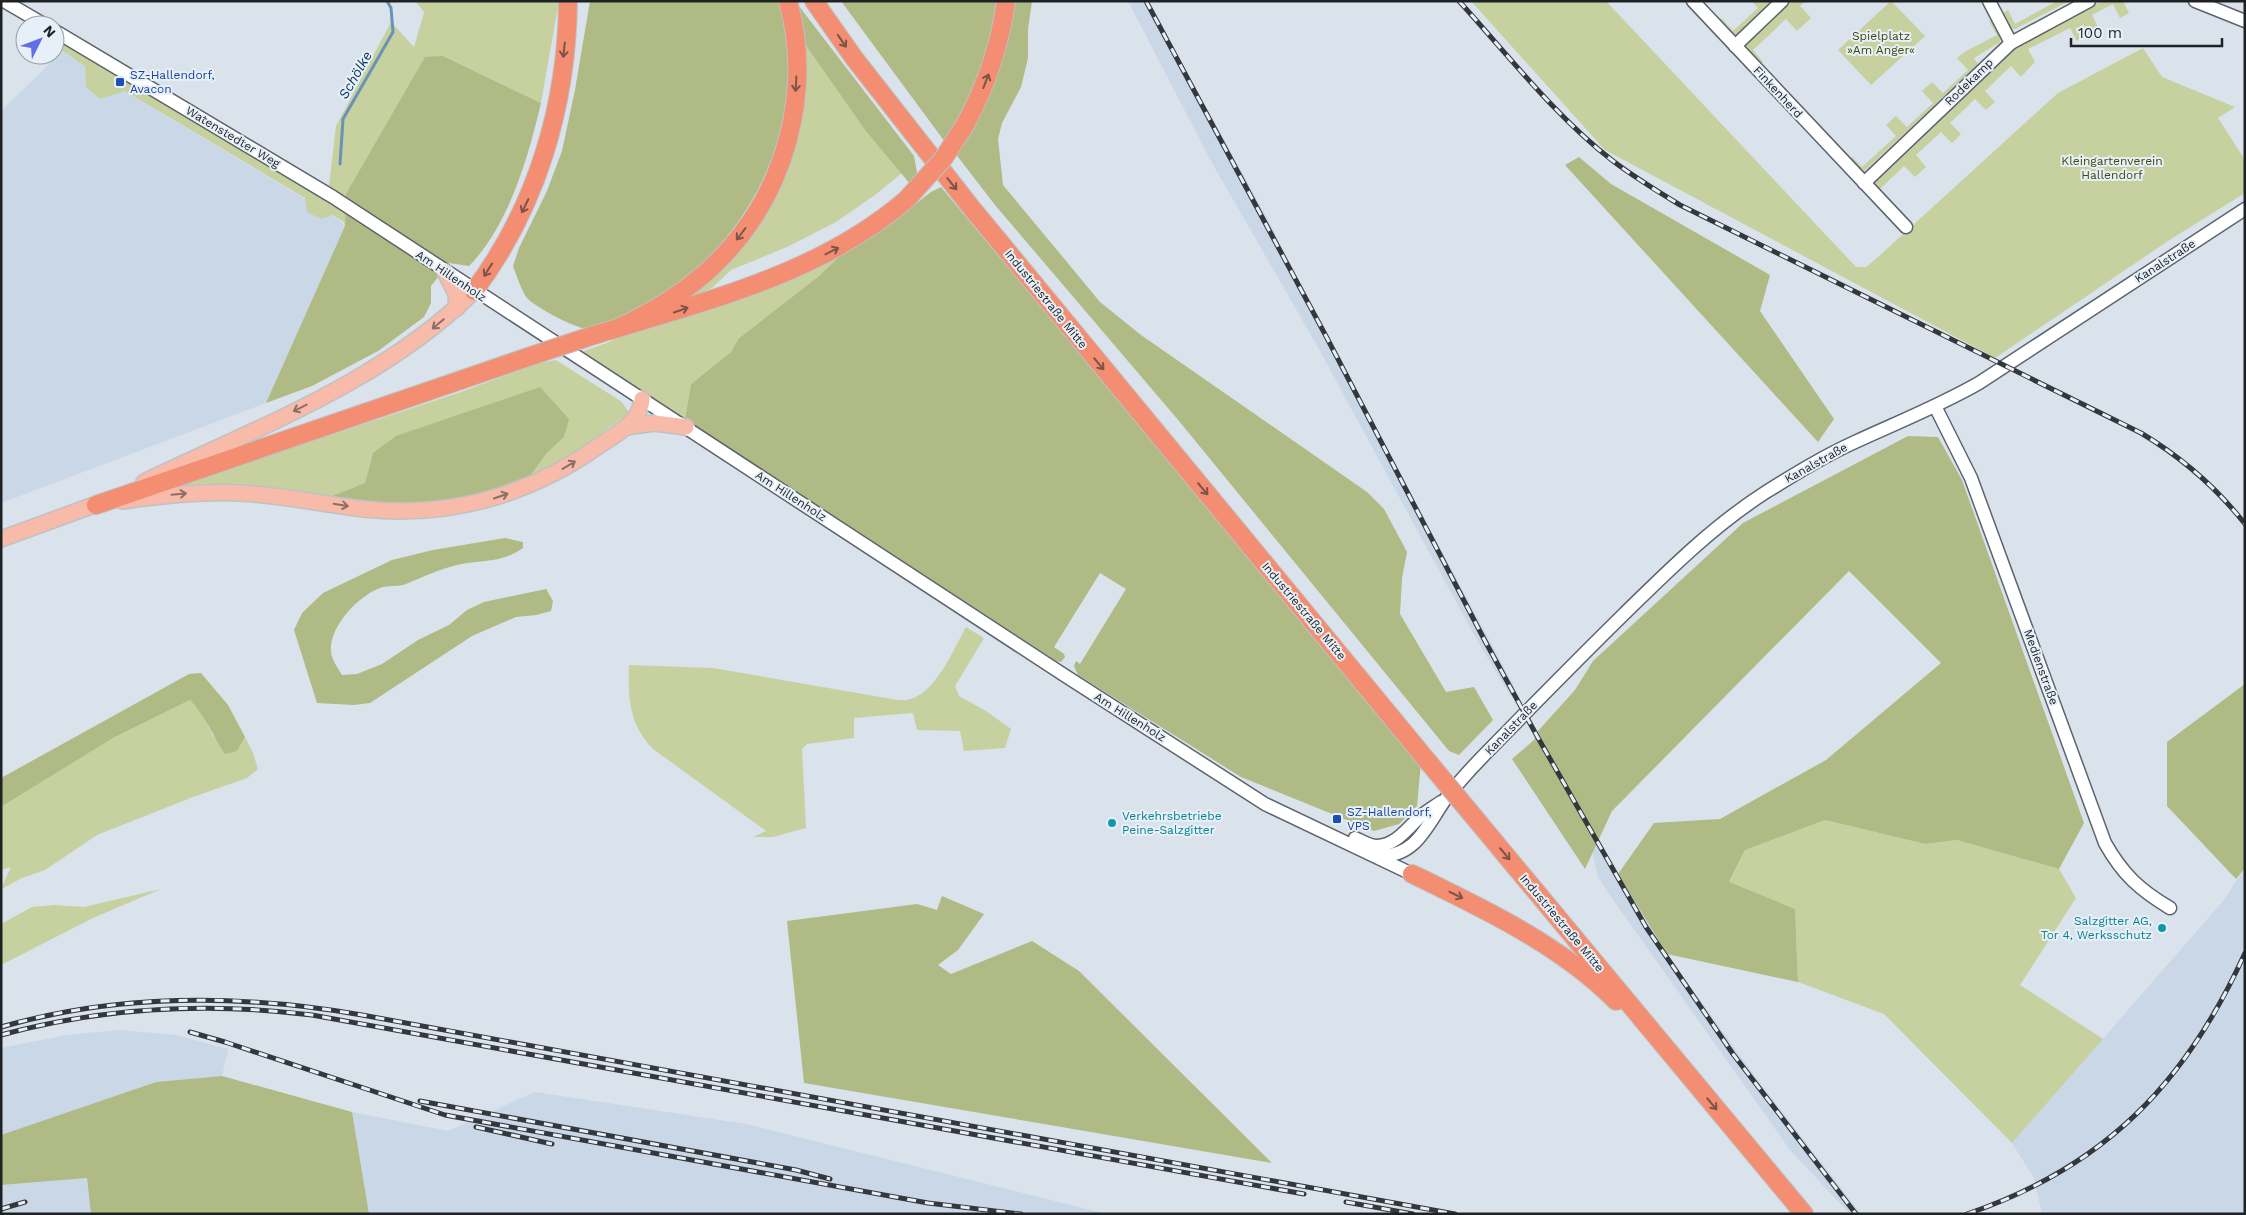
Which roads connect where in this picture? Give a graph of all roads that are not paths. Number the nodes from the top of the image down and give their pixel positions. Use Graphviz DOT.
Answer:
graph roads {
  1 [pos="4,1"];
  2 [pos="568,1"];
  3 [pos="788,1"];
  4 [pos="814,1"];
  5 [pos="1006,1"];
  6 [pos="1693,1"];
  7 [pos="1782,1"];
  8 [pos="1989,1"];
  9 [pos="2089,1"];
  10 [pos="2195,1"];
  11 [pos="27,15"];
  12 [pos="2245,21"];
  13 [pos="65,37"];
  14 [pos="2011,43"];
  15 [pos="1735,46"];
  16 [pos="1864,183"];
  17 [pos="334,197"];
  18 [pos="2245,209"];
  19 [pos="1906,227"];
  20 [pos="445,272"];
  21 [pos="474,291"];
  22 [pos="457,308"];
  23 [pos="618,328"];
  24 [pos="642,399"];
  25 [pos="1935,406"];
  26 [pos="626,427"];
  27 [pos="686,427"];
  28 [pos="96,505"];
  29 [pos="1,539"];
  30 [pos="1250,792"];
  31 [pos="1447,798"];
  32 [pos="1402,836"];
  33 [pos="1400,854"];
  34 [pos="1374,856"];
  35 [pos="1412,874"];
  36 [pos="2170,908"];
  37 [pos="1681,1066"];
  38 [pos="1804,1214"];
  1 -- 11 [label="street"];
  2 -- 21 [label="highway, one-way"];
  3 -- 23 [label="highway, one-way"];
  4 -- 37 [label="highway, Industriestraße Mitte, one-way, bridge"];
  23 -- 5 [label="highway, one-way, bridge"];
  6 -- 15 [label="street, Finkenherd"];
  7 -- 15 [label="street"];
  8 -- 14 [label="street"];
  9 -- 14 [label="street, Rodekamp"];
  10 -- 12 [label="street"];
  13 -- 17 [label="street, Watenstedter Weg"];
  14 -- 16 [label="street, Rodekamp"];
  15 -- 16 [label="street, Finkenherd"];
  16 -- 19 [label="street, Finkenherd"];
  17 -- 20 [label="street, Am Hillenholz"];
  18 -- 25 [label="street, Kanalstraße"];
  20 -- 21 [label="street, Am Hillenholz"];
  20 -- 22 [label="main road"];
  21 -- 22 [label="main road"];
  21 -- 24 [label="street, Am Hillenholz"];
  22 -- 28 [label="main road, one-way"];
  23 -- 28 [label="highway, bridge"];
  24 -- 26 [label="main road"];
  24 -- 27 [label="street, Am Hillenholz"];
  25 -- 31 [label="street, Kanalstraße"];
  25 -- 36 [label="street, Medienstraße"];
  26 -- 27 [label="main road"];
  28 -- 26 [label="main road, one-way"];
  27 -- 30 [label="street, Am Hillenholz"];
  28 -- 29 [label="main road"];
  30 -- 32 [label="street, Am Hillenholz"];
  30 -- 34 [label="street, Am Hillenholz"];
  31 -- 32 [label="street, Kanalstraße"];
  31 -- 33 [label="street, Kanalstraße"];
  32 -- 33 [label="street"];
  33 -- 34 [label="street"];
  33 -- 35 [label="street"];
  34 -- 35 [label="street, Am Hillenholz"];
  35 -- 37 [label="highway, one-way"];
  37 -- 38 [label="highway, Industriestraße Mitte, one-way"];
}
